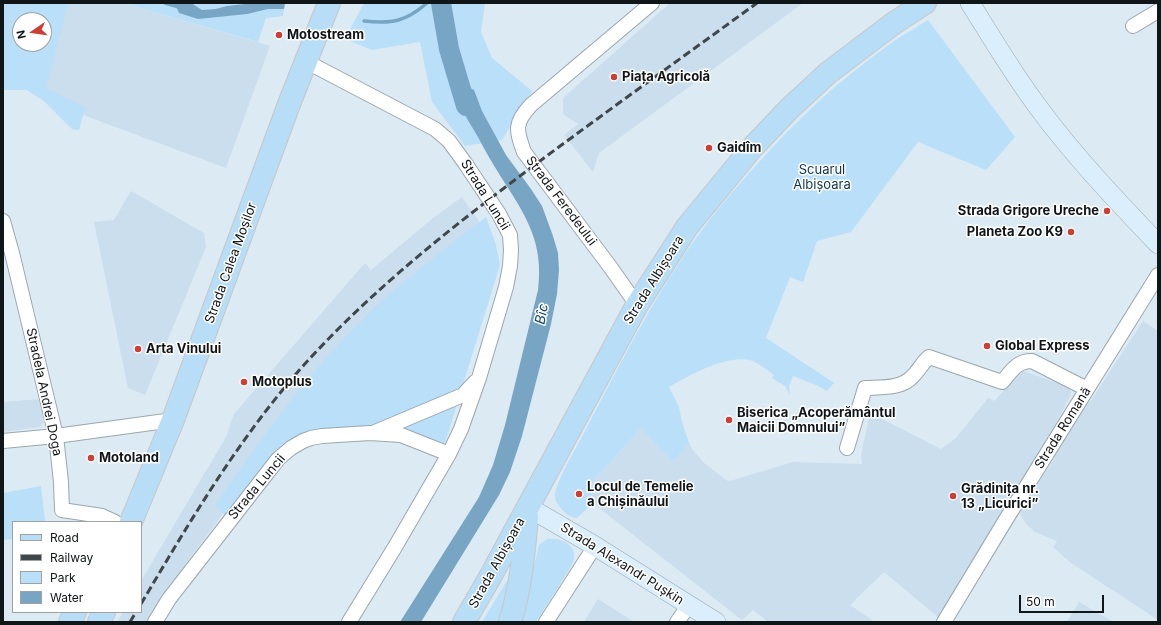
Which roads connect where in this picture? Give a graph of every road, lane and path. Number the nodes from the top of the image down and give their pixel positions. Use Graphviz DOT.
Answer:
graph roads {
  1 [pos="329,3"];
  2 [pos="652,3"];
  3 [pos="925,3"];
  4 [pos="970,3"];
  5 [pos="1158,10"];
  6 [pos="1133,26"];
  7 [pos="306,62"];
  8 [pos="3,221"];
  9 [pos="1158,244"];
  10 [pos="1158,275"];
  11 [pos="637,305"];
  12 [pos="479,378"];
  13 [pos="1087,389"];
  14 [pos="173,420"];
  15 [pos="370,433"];
  16 [pos="56,436"];
  17 [pos="3,441"];
  18 [pos="847,448"];
  19 [pos="449,454"];
  20 [pos="528,507"];
  21 [pos="113,521"];
  22 [pos="131,521"];
  23 [pos="595,546"];
  24 [pos="689,605"];
  25 [pos="74,613"];
  26 [pos="104,613"];
  27 [pos="70,622"];
  28 [pos="99,622"];
  29 [pos="155,622"];
  30 [pos="349,622"];
  31 [pos="464,622"];
  32 [pos="510,622"];
  33 [pos="546,622"];
  34 [pos="678,622"];
  35 [pos="716,622"];
  36 [pos="944,622"];
  1 -- 7 [label="main road, Strada Calea Moșilor"];
  2 -- 11 [label="street, Strada Feredeului"];
  3 -- 11 [label="main road, Strada Albișoara"];
  4 -- 9 [label="main road"];
  5 -- 6 [label="street"];
  7 -- 12 [label="street, Strada Luncii"];
  7 -- 14 [label="main road, Strada Calea Moșilor"];
  8 -- 16 [label="street, Stradela Andrei Doga"];
  10 -- 13 [label="street, Strada Romană"];
  11 -- 20 [label="main road, Strada Albișoara"];
  12 -- 15 [label="street"];
  12 -- 19 [label="street, Strada Luncii"];
  13 -- 18 [label="street"];
  13 -- 36 [label="street, Strada Romană"];
  14 -- 16 [label="street"];
  14 -- 22 [label="main road, Strada Calea Moșilor"];
  15 -- 19 [label="street, Strada Luncii"];
  15 -- 29 [label="street, Strada Luncii"];
  16 -- 17 [label="street"];
  16 -- 21 [label="street, Stradela Andrei Doga"];
  19 -- 30 [label="street, Strada Luncii"];
  20 -- 23 [label="main road, Strada Alexandr Pușkin"];
  20 -- 31 [label="main road, Strada Albișoara"];
  20 -- 32 [label="main road"];
  23 -- 24 [label="main road, Strada Alexandr Pușkin"];
  23 -- 33 [label="street"];
  24 -- 34 [label="street"];
  24 -- 35 [label="main road, Strada Alexandr Pușkin"];
  25 -- 27 [label="main road"];
  26 -- 28 [label="main road"];
}
